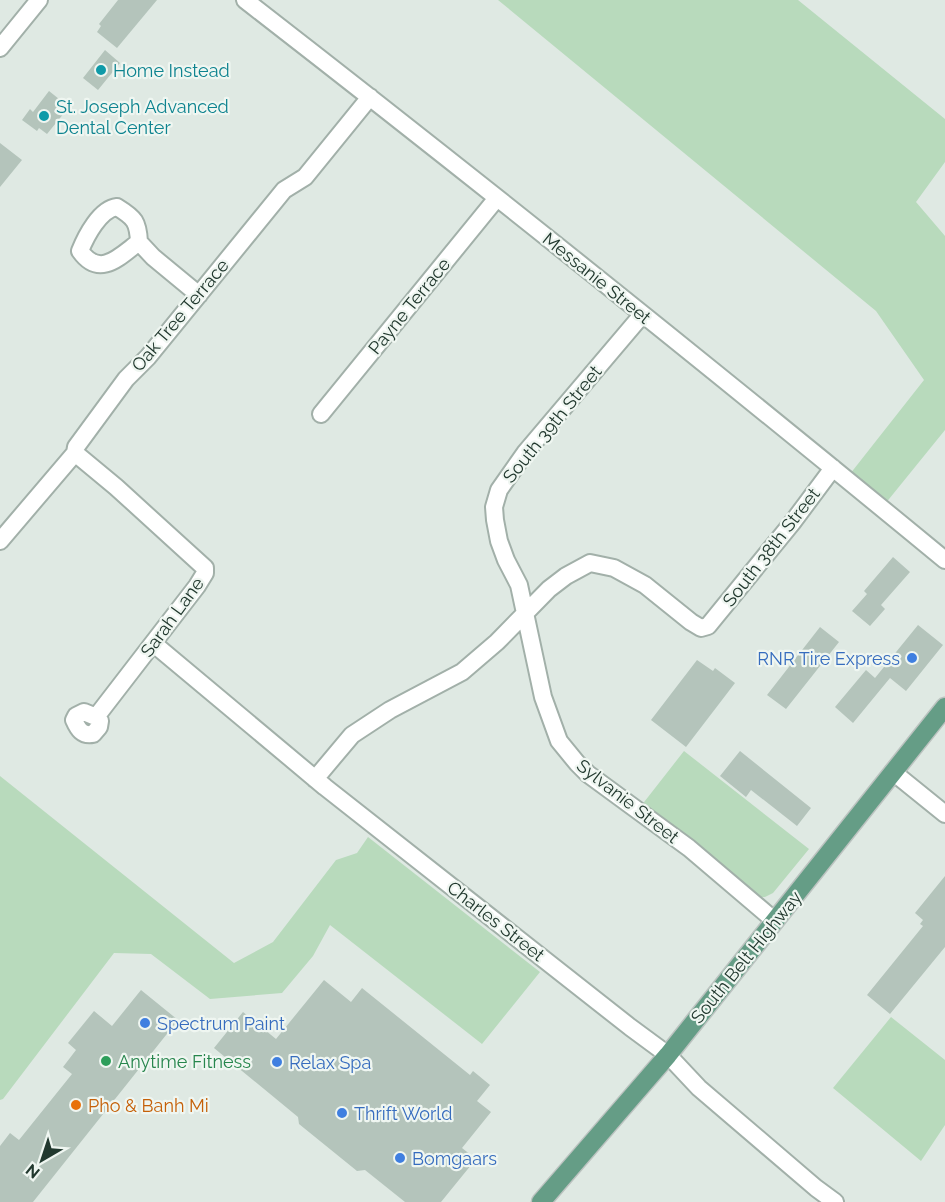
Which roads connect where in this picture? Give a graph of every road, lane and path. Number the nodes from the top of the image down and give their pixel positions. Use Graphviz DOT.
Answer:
graph roads {
  1 [pos="39,0"];
  2 [pos="245,0"];
  3 [pos="0,48"];
  4 [pos="370,97"];
  5 [pos="497,198"];
  6 [pos="139,243"];
  7 [pos="199,295"];
  8 [pos="642,315"];
  9 [pos="321,414"];
  10 [pos="75,453"];
  11 [pos="834,468"];
  12 [pos="0,541"];
  13 [pos="945,560"];
  14 [pos="525,612"];
  15 [pos="154,644"];
  16 [pos="945,707"];
  17 [pos="96,717"];
  18 [pos="893,772"];
  19 [pos="315,779"];
  20 [pos="945,814"];
  21 [pos="775,921"];
  22 [pos="668,1055"];
  23 [pos="541,1202"];
  24 [pos="835,1202"];
  1 -- 3 [label="street"];
  2 -- 4 [label="street, Messanie Street"];
  4 -- 5 [label="street, Messanie Street"];
  4 -- 7 [label="street, Oak Tree Terrace"];
  5 -- 8 [label="street, Messanie Street"];
  5 -- 9 [label="street, Payne Terrace"];
  6 -- 7 [label="street"];
  7 -- 10 [label="street, Oak Tree Terrace"];
  8 -- 11 [label="street, Messanie Street"];
  8 -- 14 [label="street, South 39th Street"];
  10 -- 12 [label="street, Oak Tree Terrace"];
  10 -- 15 [label="street, Sarah Lane"];
  11 -- 13 [label="street, Messanie Street"];
  11 -- 14 [label="street, South 38th Street"];
  14 -- 19 [label="street"];
  14 -- 21 [label="street, Sylvanie Street"];
  15 -- 17 [label="street, Sarah Lane"];
  15 -- 19 [label="street, Charles Street"];
  16 -- 18 [label="main road, South Belt Highway"];
  18 -- 20 [label="street"];
  18 -- 21 [label="main road, South Belt Highway"];
  19 -- 22 [label="street, Charles Street"];
  21 -- 22 [label="main road, South Belt Highway"];
  22 -- 23 [label="main road, South Belt Highway"];
  22 -- 24 [label="street, Charles Street"];
}
